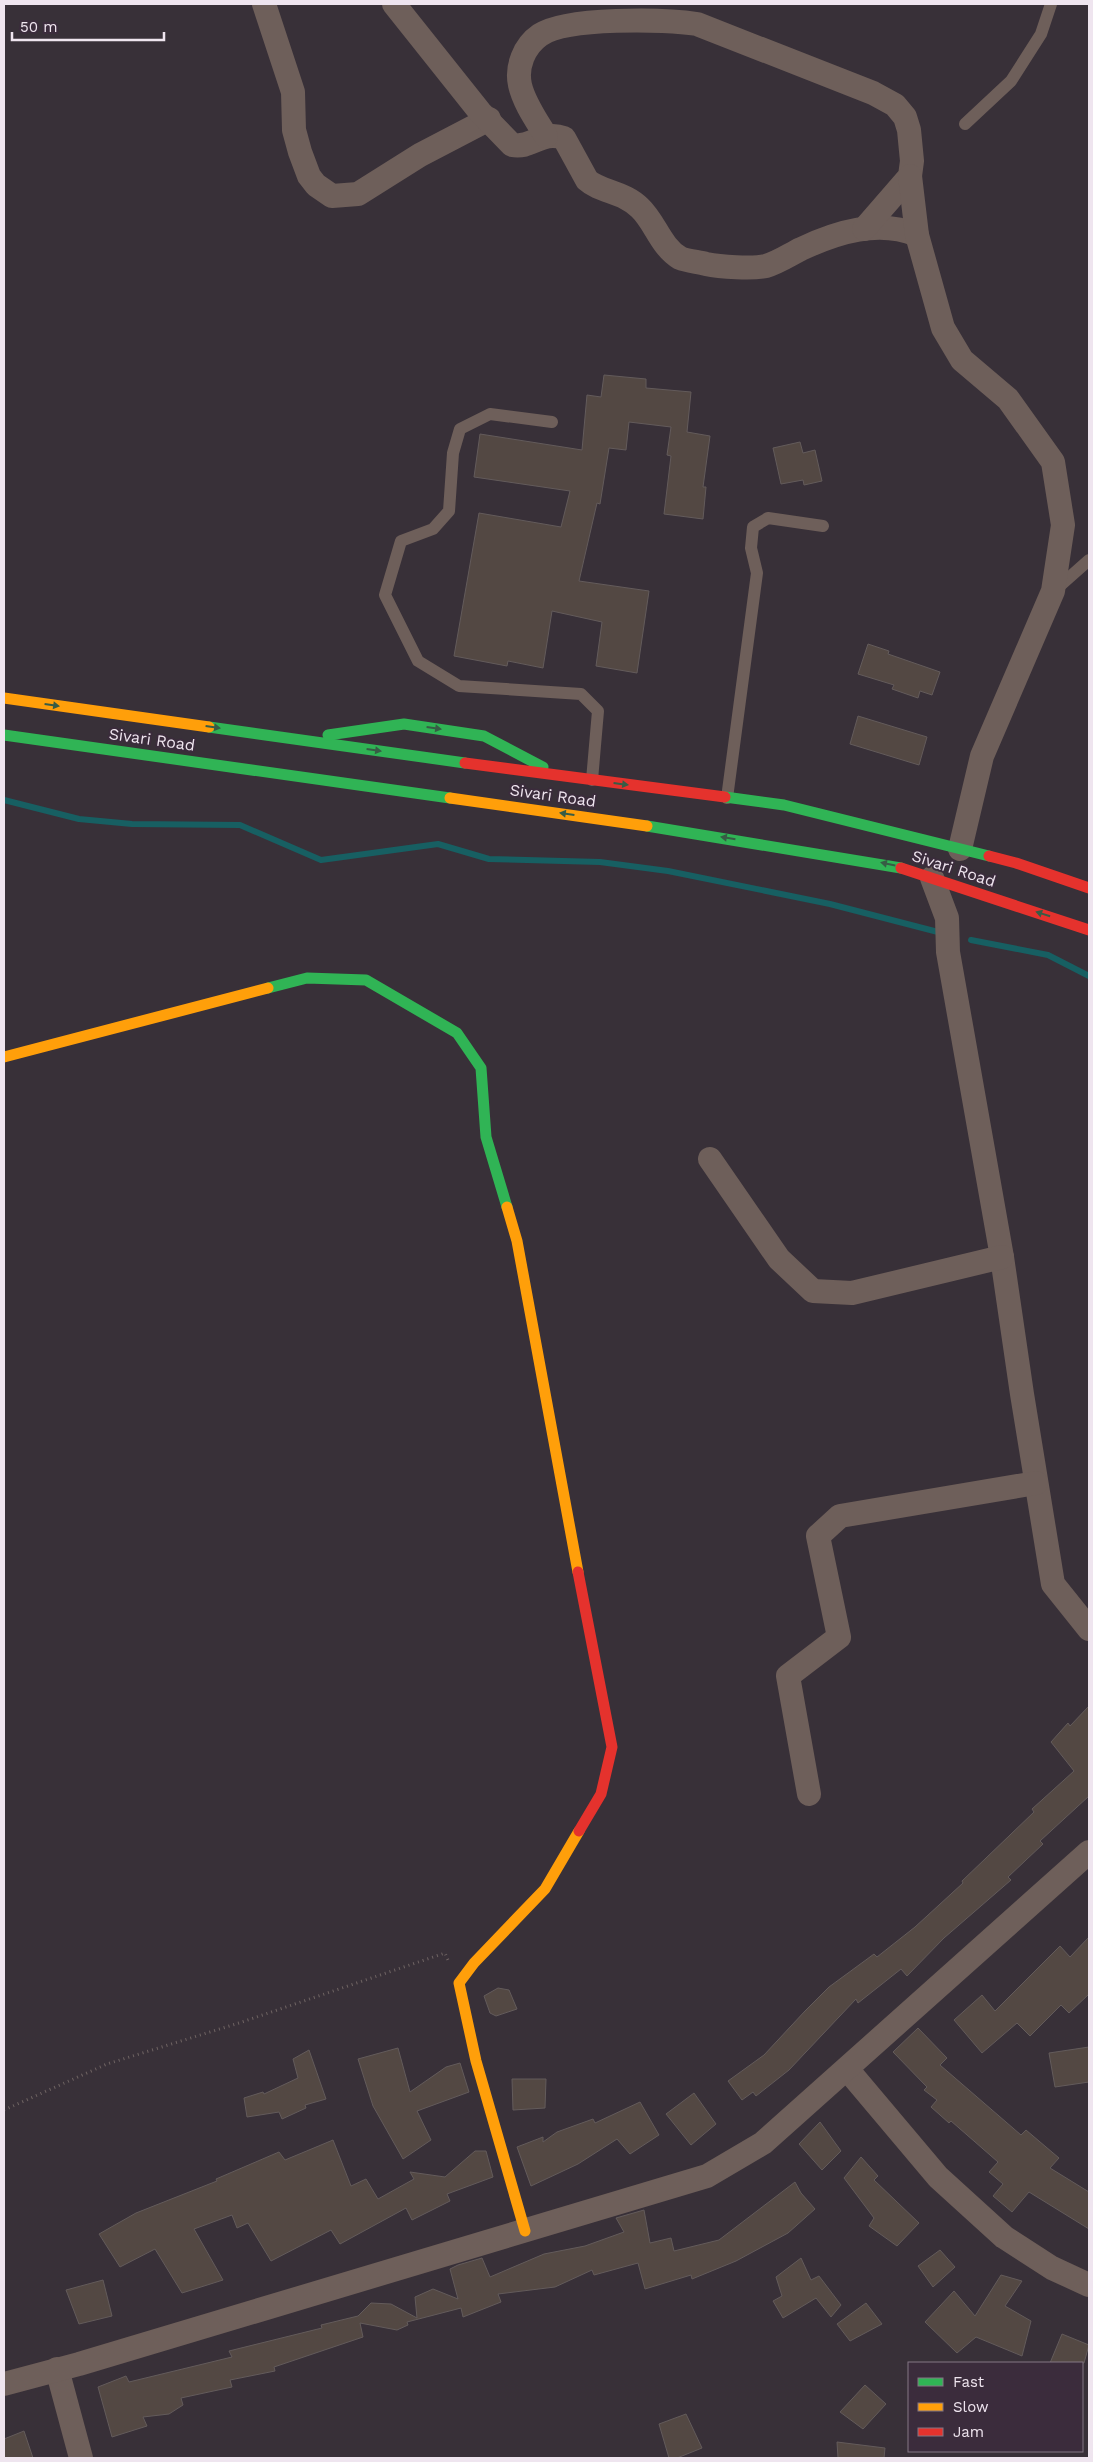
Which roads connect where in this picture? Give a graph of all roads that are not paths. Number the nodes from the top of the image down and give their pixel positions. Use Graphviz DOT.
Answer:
graph roads {
  1 [pos="264,4"];
  2 [pos="394,4"];
  3 [pos="1051,4"];
  4 [pos="696,14"];
  5 [pos="489,119"];
  6 [pos="965,124"];
  7 [pos="546,136"];
  8 [pos="910,176"];
  9 [pos="864,229"];
  10 [pos="917,235"];
  11 [pos="552,422"];
  12 [pos="823,526"];
  13 [pos="1089,560"];
  14 [pos="1053,592"];
  15 [pos="4,698"];
  16 [pos="4,735"];
  17 [pos="300,740"];
  18 [pos="560,776"];
  19 [pos="592,780"];
  20 [pos="727,798"];
  21 [pos="960,849"];
  22 [pos="932,878"];
  23 [pos="1089,888"];
  24 [pos="986,895"];
  25 [pos="947,918"];
  26 [pos="1089,930"];
  27 [pos="4,1058"];
  28 [pos="710,1159"];
  29 [pos="1002,1258"];
  30 [pos="1036,1483"];
  31 [pos="1089,1629"];
  32 [pos="809,1794"];
  33 [pos="1089,1852"];
  34 [pos="846,2069"];
  35 [pos="526,2231"];
  36 [pos="1089,2285"];
  37 [pos="57,2369"];
  38 [pos="4,2384"];
  39 [pos="81,2458"];
  1 -- 5 [label="street"];
  2 -- 5 [label="street"];
  3 -- 6 [label="lane"];
  4 -- 7 [label="street"];
  4 -- 8 [label="street"];
  5 -- 7 [label="street"];
  7 -- 9 [label="street"];
  8 -- 9 [label="street"];
  8 -- 10 [label="street"];
  9 -- 10 [label="street"];
  10 -- 14 [label="street"];
  11 -- 19 [label="lane"];
  12 -- 20 [label="lane"];
  13 -- 14 [label="lane"];
  14 -- 21 [label="street"];
  15 -- 17 [label="main road, Sivari Road, one-way"];
  22 -- 16 [label="main road, Sivari Road, one-way"];
  17 -- 18 [label="main road, Sivari Road, one-way"];
  17 -- 18 [label="main road, one-way"];
  18 -- 19 [label="main road, Sivari Road"];
  19 -- 20 [label="main road, Sivari Road, one-way"];
  20 -- 21 [label="main road, Sivari Road"];
  21 -- 23 [label="main road, Sivari Road"];
  22 -- 24 [label="main road, Sivari Road"];
  22 -- 25 [label="street"];
  24 -- 25 [label="street"];
  26 -- 24 [label="main road, Sivari Road, one-way"];
  25 -- 29 [label="street"];
  27 -- 35 [label="main road"];
  28 -- 29 [label="street"];
  29 -- 30 [label="street"];
  30 -- 31 [label="street"];
  30 -- 32 [label="street"];
  33 -- 34 [label="street"];
  34 -- 35 [label="street"];
  34 -- 36 [label="street"];
  35 -- 37 [label="street"];
  37 -- 38 [label="street"];
  37 -- 39 [label="street"];
}
